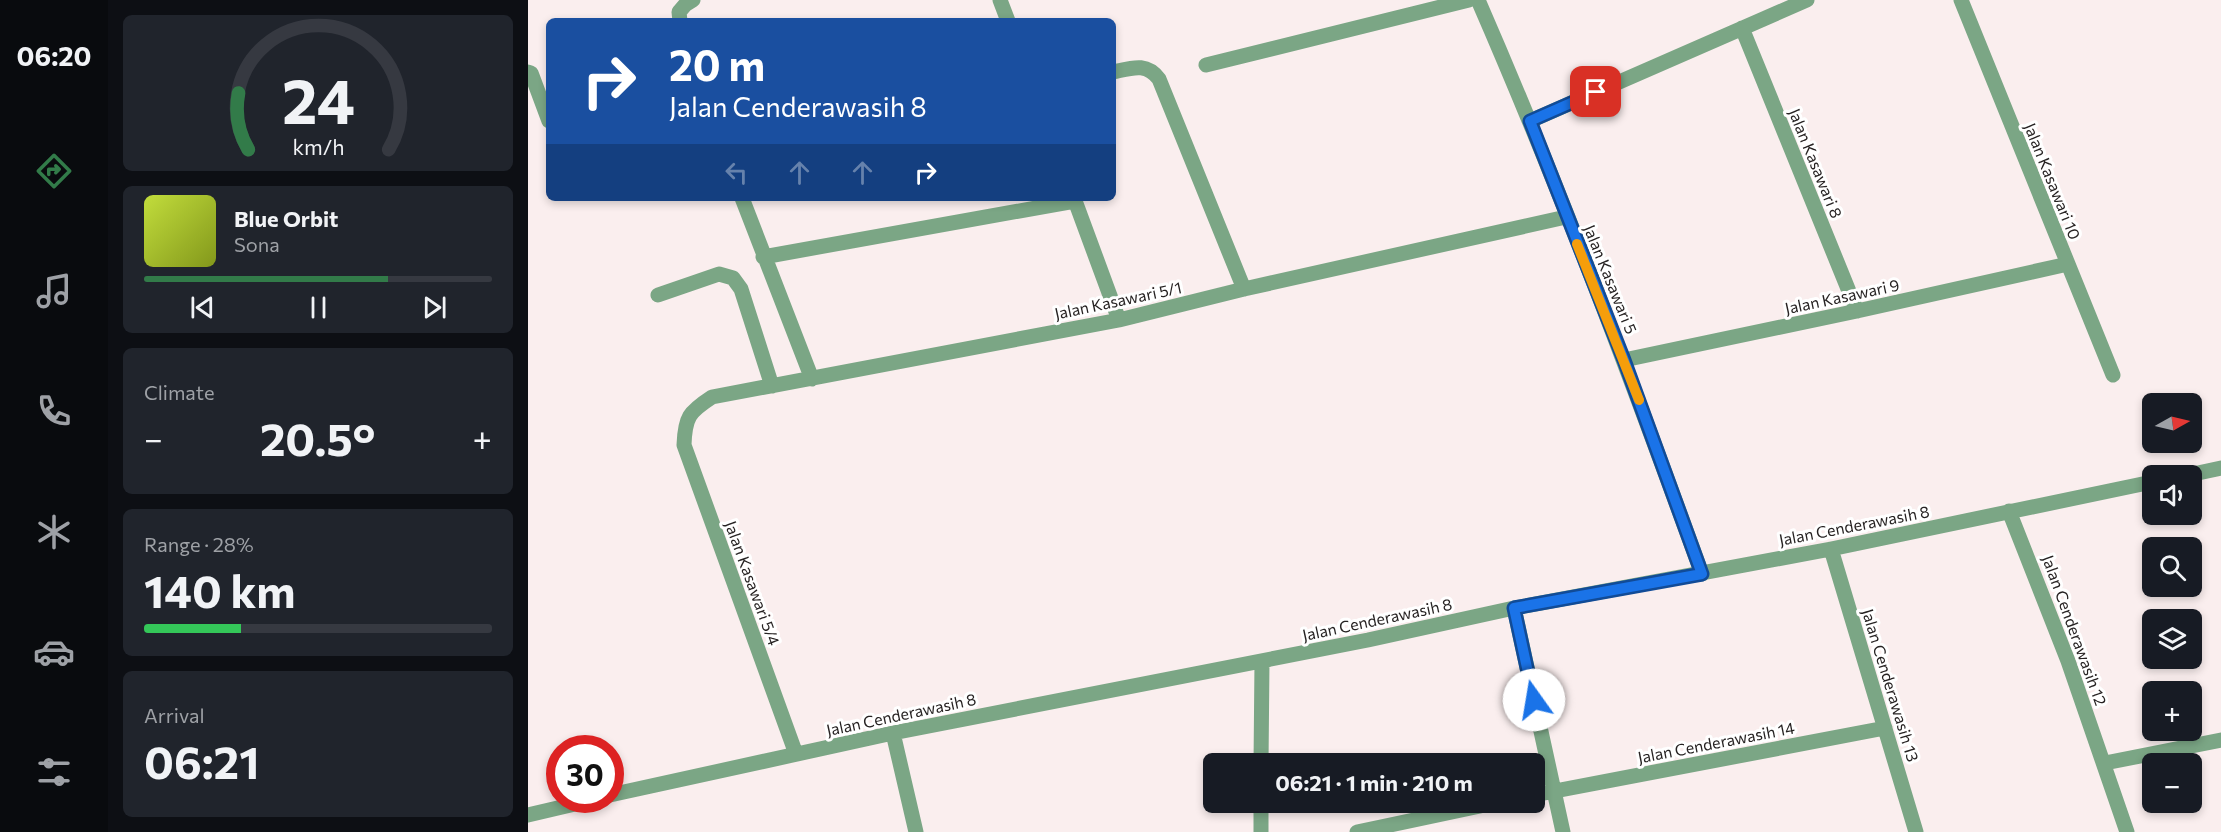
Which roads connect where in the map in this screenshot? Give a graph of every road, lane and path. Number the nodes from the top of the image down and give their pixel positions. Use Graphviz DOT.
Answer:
graph roads {
  1 [pos="693,0"];
  2 [pos="1000,0"];
  3 [pos="1469,0"];
  4 [pos="1478,0"];
  5 [pos="1807,0"];
  6 [pos="1961,0"];
  7 [pos="680,18"];
  8 [pos="1007,18"];
  9 [pos="1742,28"];
  10 [pos="1206,65"];
  11 [pos="1116,71"];
  12 [pos="528,72"];
  13 [pos="546,113"];
  14 [pos="1530,121"];
  15 [pos="743,201"];
  16 [pos="1064,201"];
  17 [pos="1076,201"];
  18 [pos="1566,217"];
  19 [pos="763,257"];
  20 [pos="2068,264"];
  21 [pos="1244,289"];
  22 [pos="658,295"];
  23 [pos="1857,311"];
  24 [pos="1119,320"];
  25 [pos="1624,360"];
  26 [pos="2113,375"];
  27 [pos="812,379"];
  28 [pos="772,386"];
  29 [pos="685,422"];
  30 [pos="2221,468"];
  31 [pos="2202,472"];
  32 [pos="2142,484"];
  33 [pos="2009,511"];
  34 [pos="1831,549"];
  35 [pos="1702,574"];
  36 [pos="1514,608"];
  37 [pos="1262,661"];
  38 [pos="1885,728"];
  39 [pos="893,733"];
  40 [pos="2221,740"];
  41 [pos="1262,753"];
  42 [pos="796,754"];
  43 [pos="2105,763"];
  44 [pos="1554,791"];
  45 [pos="624,792"];
  46 [pos="1545,793"];
  47 [pos="546,811"];
  48 [pos="1261,813"];
  49 [pos="1447,813"];
  50 [pos="528,815"];
  51 [pos="916,832"];
  52 [pos="1261,832"];
  53 [pos="1358,832"];
  54 [pos="1563,832"];
  55 [pos="1916,832"];
  56 [pos="2127,832"];
  1 -- 7 [label="street"];
  2 -- 8 [label="street"];
  3 -- 10 [label="street"];
  4 -- 14 [label="street, Jalan Kasawari 5"];
  5 -- 9 [label="street"];
  6 -- 20 [label="street, Jalan Kasawari 10"];
  9 -- 14 [label="street"];
  9 -- 23 [label="street, Jalan Kasawari 8"];
  11 -- 21 [label="street"];
  12 -- 13 [label="street"];
  14 -- 18 [label="street, Jalan Kasawari 5"];
  15 -- 19 [label="street"];
  16 -- 19 [label="street"];
  17 -- 24 [label="street"];
  18 -- 21 [label="street, Jalan Kasawari 5/1"];
  18 -- 25 [label="street, Jalan Kasawari 5"];
  19 -- 27 [label="street"];
  20 -- 23 [label="street, Jalan Kasawari 9"];
  20 -- 26 [label="street, Jalan Kasawari 10"];
  21 -- 24 [label="street, Jalan Kasawari 5/1"];
  22 -- 28 [label="street"];
  23 -- 25 [label="street, Jalan Kasawari 9"];
  24 -- 27 [label="street, Jalan Kasawari 5/1"];
  25 -- 35 [label="street, Jalan Kasawari 5"];
  27 -- 28 [label="street, Jalan Kasawari 5/1"];
  28 -- 29 [label="street, Jalan Kasawari 5/1"];
  29 -- 42 [label="street, Jalan Kasawari 5/4"];
  30 -- 31 [label="street"];
  32 -- 33 [label="street, Jalan Cenderawasih 8"];
  33 -- 34 [label="street, Jalan Cenderawasih 8"];
  33 -- 43 [label="street, Jalan Cenderawasih 12"];
  34 -- 35 [label="street, Jalan Cenderawasih 8"];
  34 -- 38 [label="street, Jalan Cenderawasih 13"];
  35 -- 36 [label="street, Jalan Cenderawasih 8"];
  36 -- 37 [label="street, Jalan Cenderawasih 8"];
  36 -- 44 [label="street"];
  37 -- 39 [label="street, Jalan Cenderawasih 8"];
  37 -- 41 [label="street"];
  38 -- 44 [label="street, Jalan Cenderawasih 14"];
  38 -- 55 [label="street, Jalan Cenderawasih 13"];
  39 -- 42 [label="street, Jalan Cenderawasih 8"];
  39 -- 51 [label="street"];
  40 -- 43 [label="street"];
  42 -- 45 [label="street, Jalan Cenderawasih 8"];
  43 -- 56 [label="street, Jalan Cenderawasih 12"];
  44 -- 46 [label="street, Jalan Cenderawasih 14"];
  44 -- 54 [label="street"];
  47 -- 50 [label="street"];
  48 -- 52 [label="street"];
  49 -- 53 [label="street"];
}
